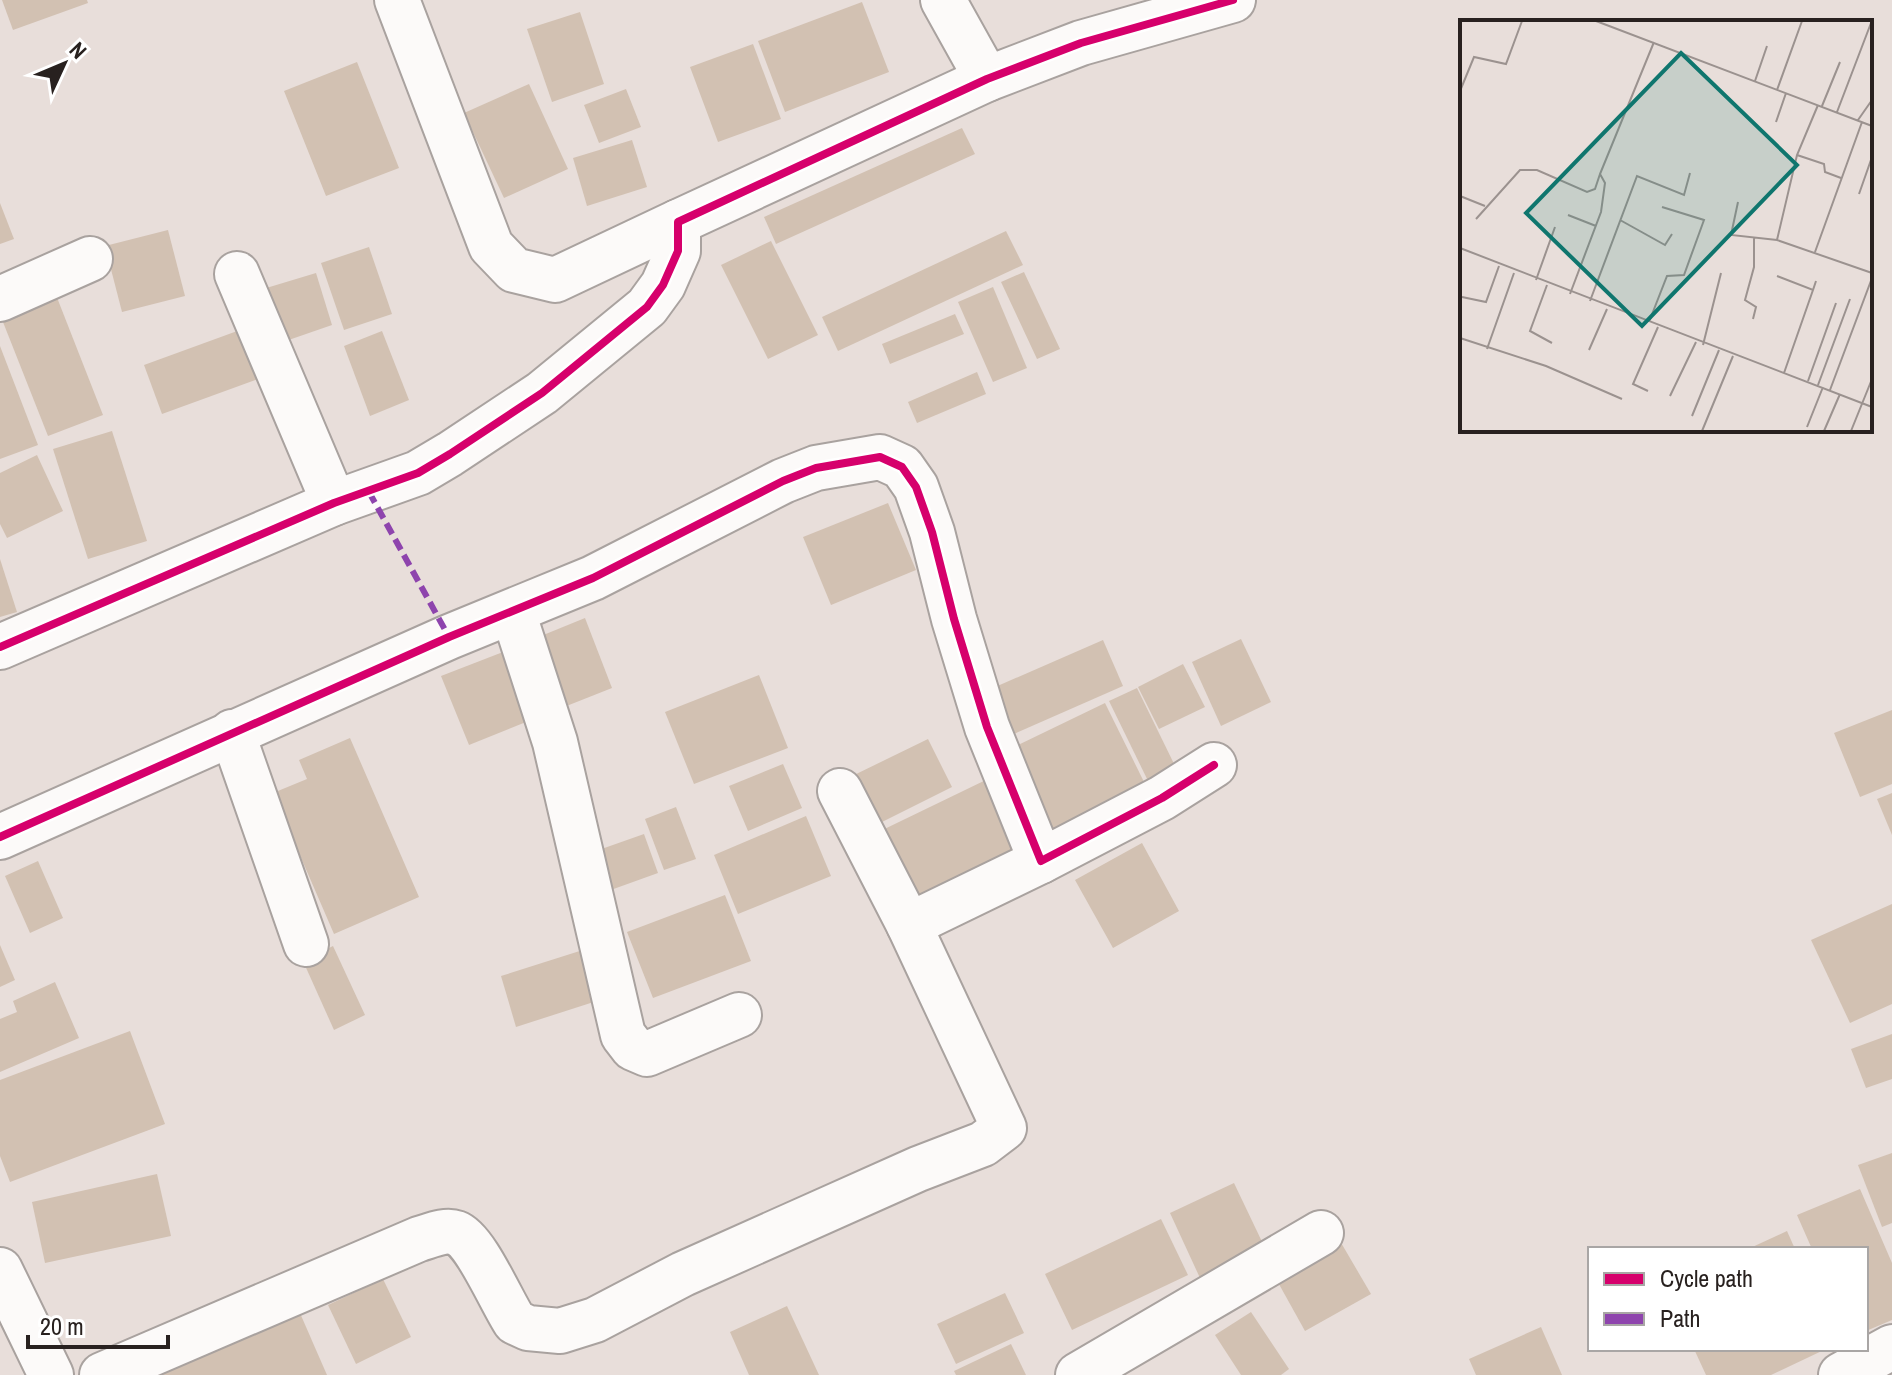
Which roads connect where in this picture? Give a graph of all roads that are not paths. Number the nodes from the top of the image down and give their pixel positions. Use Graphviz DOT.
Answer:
graph roads {
  1 [pos="397,0"];
  2 [pos="943,0"];
  3 [pos="1233,0"];
  4 [pos="987,79"];
  5 [pos="678,222"];
  6 [pos="90,259"];
  7 [pos="237,274"];
  8 [pos="0,299"];
  9 [pos="334,503"];
  10 [pos="513,612"];
  11 [pos="0,647"];
  12 [pos="232,732"];
  13 [pos="1214,765"];
  14 [pos="840,791"];
  15 [pos="0,837"];
  16 [pos="1041,861"];
  17 [pos="909,925"];
  18 [pos="306,944"];
  19 [pos="739,1015"];
  20 [pos="1321,1233"];
  21 [pos="0,1270"];
  22 [pos="1892,1347"];
  23 [pos="51,1375"];
  24 [pos="102,1375"];
  25 [pos="1078,1375"];
  26 [pos="1841,1375"];
  1 -- 5 [label="street"];
  2 -- 4 [label="street"];
  3 -- 4 [label="street"];
  4 -- 5 [label="street"];
  5 -- 9 [label="street"];
  6 -- 8 [label="street"];
  7 -- 9 [label="street"];
  9 -- 11 [label="street"];
  10 -- 12 [label="street"];
  10 -- 16 [label="street"];
  10 -- 19 [label="street"];
  12 -- 15 [label="street"];
  12 -- 18 [label="street"];
  13 -- 16 [label="street"];
  14 -- 17 [label="street"];
  16 -- 17 [label="street"];
  17 -- 24 [label="street"];
  20 -- 25 [label="street"];
  21 -- 23 [label="street"];
  22 -- 26 [label="street"];
}
